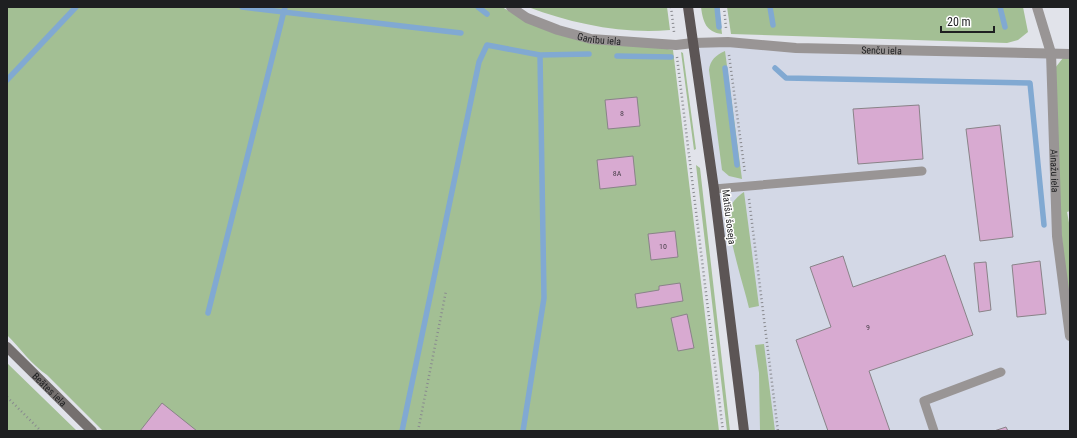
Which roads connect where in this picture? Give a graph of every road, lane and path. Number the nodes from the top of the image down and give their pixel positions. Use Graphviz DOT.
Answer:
graph roads {
  1 [pos="511,7"];
  2 [pos="671,7"];
  3 [pos="688,7"];
  4 [pos="724,7"];
  5 [pos="1037,7"];
  6 [pos="673,23"];
  7 [pos="727,29"];
  8 [pos="693,43"];
  9 [pos="1051,53"];
  10 [pos="677,54"];
  11 [pos="1070,54"];
  12 [pos="729,55"];
  13 [pos="922,172"];
  14 [pos="746,174"];
  15 [pos="714,189"];
  16 [pos="749,196"];
  17 [pos="446,291"];
  18 [pos="1070,336"];
  19 [pos="7,347"];
  20 [pos="1002,372"];
  21 [pos="7,397"];
  22 [pos="41,431"];
  23 [pos="92,431"];
  24 [pos="418,431"];
  25 [pos="723,431"];
  26 [pos="744,431"];
  27 [pos="778,431"];
  28 [pos="934,431"];
  1 -- 8 [label="street, Ganību iela"];
  2 -- 6 [label="path"];
  3 -- 8 [label="main road, Matīšu šoseja"];
  4 -- 7 [label="path"];
  5 -- 9 [label="street, Ainažu iela"];
  8 -- 9 [label="street, Senču iela"];
  8 -- 15 [label="main road, Matīšu šoseja"];
  9 -- 11 [label="street, Senču iela"];
  9 -- 18 [label="street, Ainažu iela"];
  10 -- 25 [label="path"];
  12 -- 14 [label="path"];
  13 -- 15 [label="lane"];
  15 -- 26 [label="main road, Matīšu šoseja"];
  16 -- 27 [label="path"];
  17 -- 24 [label="path"];
  19 -- 23 [label="street, Beātes iela"];
  20 -- 28 [label="lane"];
  21 -- 22 [label="path"];
}
